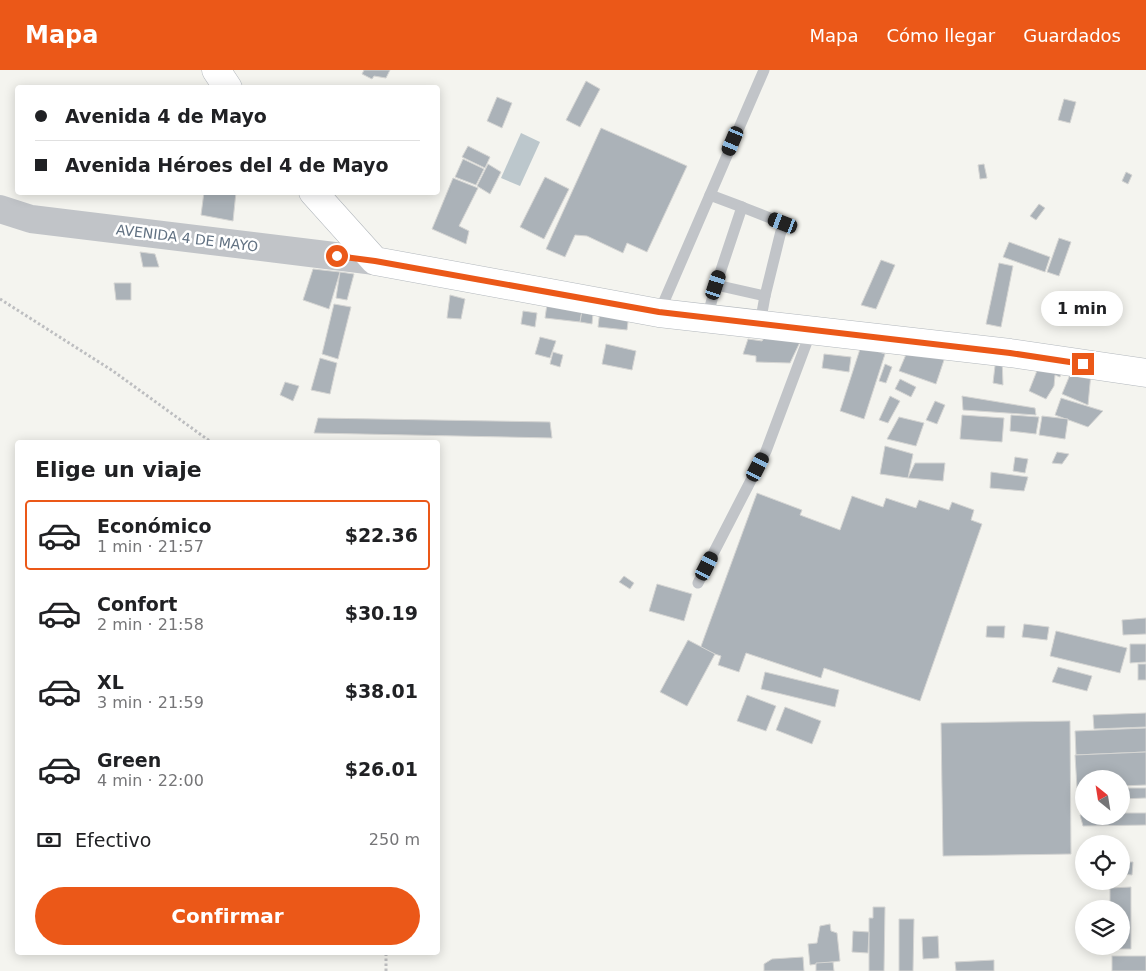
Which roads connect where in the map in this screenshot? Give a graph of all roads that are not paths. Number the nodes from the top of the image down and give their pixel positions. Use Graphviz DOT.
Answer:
graph roads {
  1 [pos="216,70"];
  2 [pos="764,70"];
  3 [pos="226,85"];
  4 [pos="316,195"];
  5 [pos="710,195"];
  6 [pos="742,207"];
  7 [pos="0,209"];
  8 [pos="375,261"];
  9 [pos="716,285"];
  10 [pos="765,296"];
  11 [pos="659,312"];
  12 [pos="707,318"];
  13 [pos="760,324"];
  14 [pos="811,331"];
  15 [pos="1142,373"];
  16 [pos="698,583"];
  1 -- 3 [label="main road"];
  2 -- 5 [label="lane"];
  4 -- 8 [label="main road"];
  5 -- 6 [label="lane"];
  5 -- 11 [label="lane"];
  6 -- 9 [label="lane"];
  6 -- 10 [label="lane"];
  7 -- 8 [label="street, AVENIDA 4 DE MAYO"];
  8 -- 11 [label="main road"];
  9 -- 10 [label="lane"];
  9 -- 12 [label="lane"];
  10 -- 13 [label="lane"];
  11 -- 12 [label="main road"];
  12 -- 13 [label="main road"];
  13 -- 14 [label="main road"];
  14 -- 15 [label="main road"];
  14 -- 16 [label="lane"];
}
